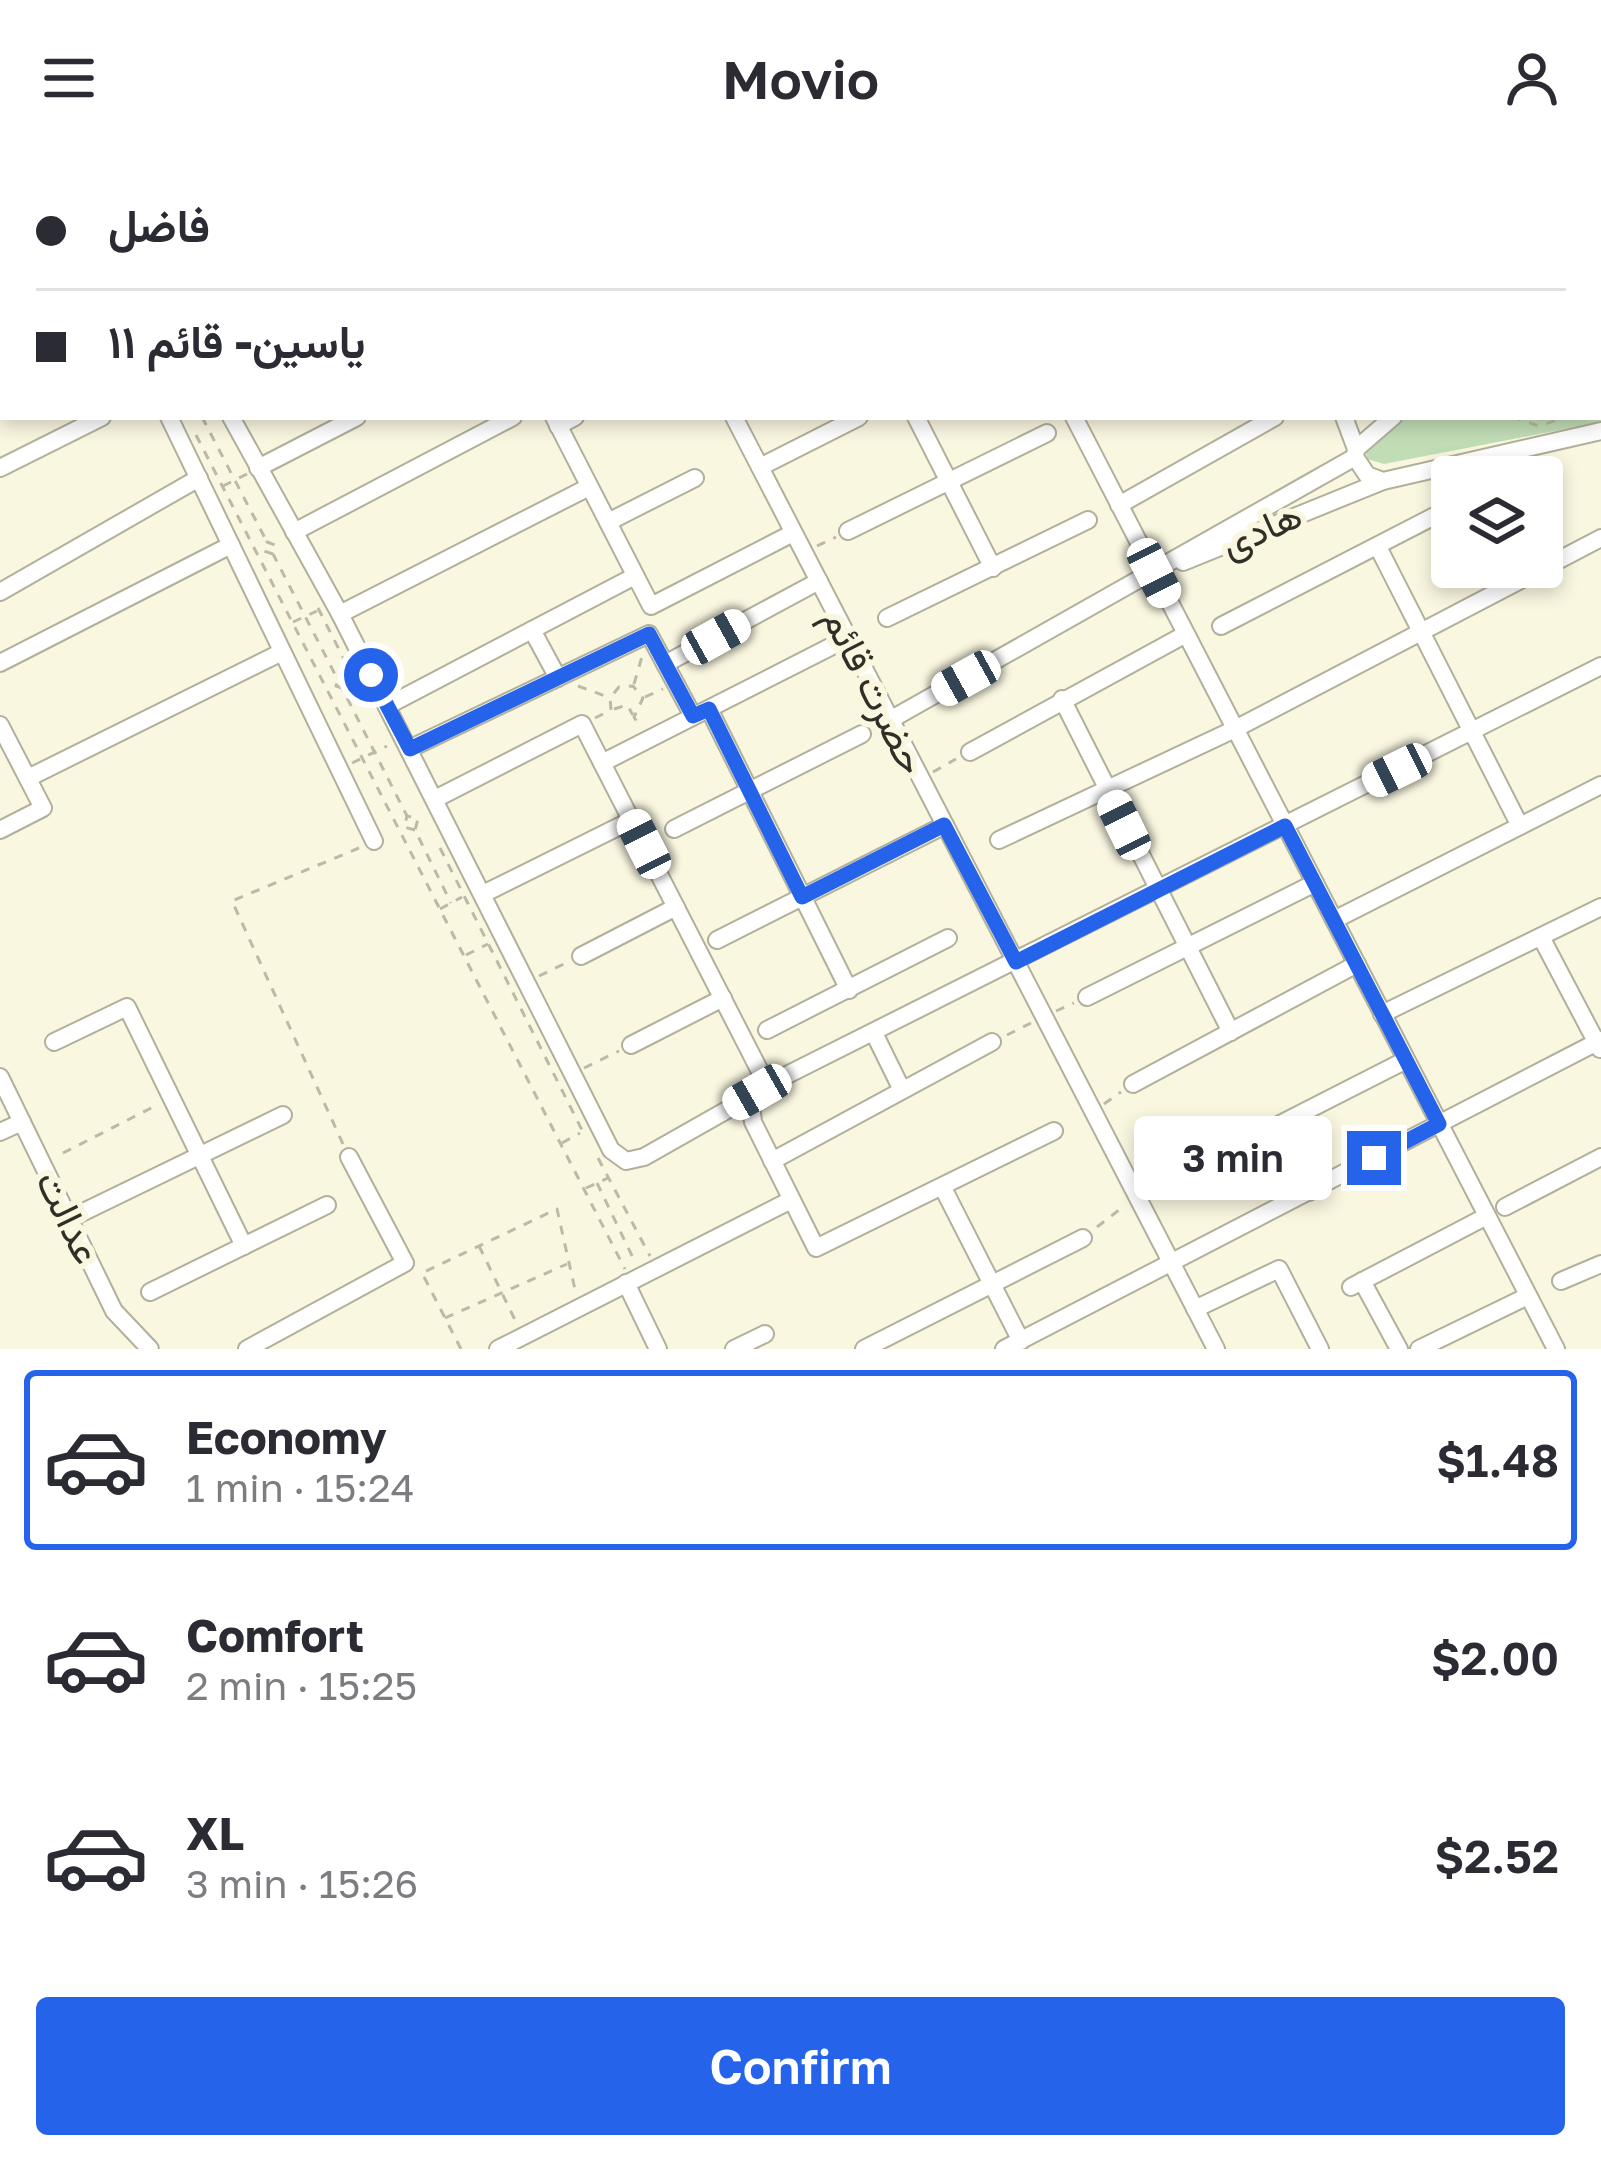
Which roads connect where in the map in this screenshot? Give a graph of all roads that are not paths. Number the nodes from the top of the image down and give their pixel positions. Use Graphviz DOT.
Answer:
graph roads {
  1 [pos="96,420"];
  2 [pos="170,420"];
  3 [pos="232,420"];
  4 [pos="351,420"];
  5 [pos="507,420"];
  6 [pos="562,420"];
  7 [pos="736,420"];
  8 [pos="853,420"];
  9 [pos="918,420"];
  10 [pos="1076,420"];
  11 [pos="1270,420"];
  12 [pos="1347,420"];
  13 [pos="1391,420"];
  14 [pos="1601,431"];
  15 [pos="1047,433"];
  16 [pos="1356,453"];
  17 [pos="760,467"];
  18 [pos="0,468"];
  19 [pos="253,470"];
  20 [pos="199,478"];
  21 [pos="695,478"];
  22 [pos="949,481"];
  23 [pos="1383,481"];
  24 [pos="590,487"];
  25 [pos="1119,505"];
  26 [pos="1431,518"];
  27 [pos="1088,520"];
  28 [pos="608,522"];
  29 [pos="848,531"];
  30 [pos="794,533"];
  31 [pos="289,537"];
  32 [pos="1601,538"];
  33 [pos="231,545"];
  34 [pos="1378,547"];
  35 [pos="993,568"];
  36 [pos="1154,573"];
  37 [pos="635,576"];
  38 [pos="819,581"];
  39 [pos="0,592"];
  40 [pos="340,614"];
  41 [pos="887,618"];
  42 [pos="1221,626"];
  43 [pos="532,630"];
  44 [pos="1186,634"];
  45 [pos="1422,634"];
  46 [pos="834,645"];
  47 [pos="282,652"];
  48 [pos="0,664"];
  49 [pos="665,664"];
  50 [pos="1601,666"];
  51 [pos="558,678"];
  52 [pos="1062,699"];
  53 [pos="387,706"];
  54 [pos="701,712"];
  55 [pos="890,720"];
  56 [pos="0,725"];
  57 [pos="1235,729"];
  58 [pos="1472,732"];
  59 [pos="862,734"];
  60 [pos="410,749"];
  61 [pos="970,752"];
  62 [pos="602,763"];
  63 [pos="28,778"];
  64 [pos="1601,785"];
  65 [pos="750,790"];
  66 [pos="1107,793"];
  67 [pos="435,799"];
  68 [pos="632,820"];
  69 [pos="944,825"];
  70 [pos="1285,826"];
  71 [pos="1520,826"];
  72 [pos="674,829"];
  73 [pos="0,830"];
  74 [pos="999,840"];
  75 [pos="374,841"];
  76 [pos="1315,883"];
  77 [pos="1156,891"];
  78 [pos="484,893"];
  79 [pos="802,897"];
  80 [pos="1601,907"];
  81 [pos="676,908"];
  82 [pos="1334,920"];
  83 [pos="948,938"];
  84 [pos="1541,939"];
  85 [pos="717,940"];
  86 [pos="1185,948"];
  87 [pos="580,956"];
  88 [pos="1016,962"];
  89 [pos="1357,964"];
  90 [pos="849,990"];
  91 [pos="1087,997"];
  92 [pos="723,998"];
  93 [pos="1382,1014"];
  94 [pos="767,1030"];
  95 [pos="1232,1032"];
  96 [pos="874,1033"];
  97 [pos="55,1042"];
  98 [pos="992,1042"];
  99 [pos="631,1045"];
  100 [pos="1599,1045"];
  101 [pos="1406,1060"];
  102 [pos="0,1077"];
  103 [pos="1132,1084"];
  104 [pos="762,1089"];
  105 [pos="902,1090"];
  106 [pos="283,1115"];
  107 [pos="22,1122"];
  108 [pos="1439,1124"];
  109 [pos="1276,1126"];
  110 [pos="1054,1131"];
  111 [pos="0,1132"];
  112 [pos="200,1156"];
  113 [pos="349,1157"];
  114 [pos="1601,1157"];
  115 [pos="772,1161"];
  116 [pos="1192,1169"];
  117 [pos="943,1188"];
  118 [pos="1309,1192"];
  119 [pos="791,1200"];
  120 [pos="327,1205"];
  121 [pos="1505,1207"];
  122 [pos="1487,1216"];
  123 [pos="69,1219"];
  124 [pos="1083,1238"];
  125 [pos="244,1246"];
  126 [pos="1172,1263"];
  127 [pos="1601,1264"];
  128 [pos="633,1280"];
  129 [pos="1561,1281"];
  130 [pos="992,1284"];
  131 [pos="150,1292"];
  132 [pos="1528,1296"];
  133 [pos="1195,1309"];
  134 [pos="766,1334"];
  135 [pos="509,1345"];
  136 [pos="1012,1345"];
  137 [pos="150,1349"];
  138 [pos="247,1349"];
  139 [pos="658,1349"];
  140 [pos="734,1349"];
  141 [pos="864,1349"];
  142 [pos="1216,1349"];
  143 [pos="1320,1349"];
  144 [pos="1399,1349"];
  145 [pos="1419,1349"];
  146 [pos="1556,1349"];
  1 -- 18 [label="street"];
  2 -- 20 [label="street"];
  3 -- 19 [label="street"];
  4 -- 19 [label="street"];
  5 -- 31 [label="street"];
  6 -- 24 [label="street"];
  7 -- 17 [label="street, حضرت قائم"];
  8 -- 17 [label="street"];
  9 -- 22 [label="street"];
  10 -- 25 [label="street"];
  11 -- 25 [label="street"];
  12 -- 16 [label="street"];
  13 -- 16 [label="street, هادی"];
  14 -- 23 [label="street, هادی"];
  15 -- 22 [label="street"];
  16 -- 23 [label="street"];
  16 -- 36 [label="street, هادی"];
  17 -- 30 [label="street, حضرت قائم"];
  19 -- 31 [label="street"];
  20 -- 33 [label="street"];
  20 -- 39 [label="street"];
  21 -- 28 [label="street"];
  22 -- 29 [label="street"];
  22 -- 35 [label="street"];
  23 -- 36 [label="street, هادی"];
  24 -- 28 [label="street"];
  24 -- 40 [label="street"];
  25 -- 36 [label="street"];
  26 -- 34 [label="street"];
  27 -- 35 [label="street"];
  28 -- 37 [label="street"];
  30 -- 37 [label="street"];
  30 -- 38 [label="street, حضرت قائم"];
  31 -- 40 [label="street"];
  32 -- 45 [label="street"];
  33 -- 47 [label="street"];
  33 -- 48 [label="street"];
  34 -- 42 [label="street"];
  34 -- 45 [label="street"];
  35 -- 41 [label="street"];
  36 -- 44 [label="street"];
  36 -- 55 [label="street"];
  37 -- 43 [label="street"];
  38 -- 49 [label="street"];
  38 -- 55 [label="street, حضرت قائم"];
  40 -- 53 [label="street"];
  43 -- 51 [label="street"];
  43 -- 53 [label="street"];
  44 -- 52 [label="street"];
  44 -- 57 [label="street"];
  45 -- 57 [label="street"];
  45 -- 58 [label="street"];
  46 -- 54 [label="street"];
  47 -- 63 [label="street"];
  47 -- 75 [label="street"];
  49 -- 51 [label="street"];
  49 -- 54 [label="street"];
  50 -- 58 [label="street"];
  51 -- 60 [label="street"];
  52 -- 61 [label="street"];
  52 -- 66 [label="street"];
  53 -- 60 [label="street"];
  54 -- 62 [label="street"];
  54 -- 65 [label="street"];
  55 -- 69 [label="street, حضرت قائم"];
  56 -- 63 [label="street"];
  57 -- 66 [label="street"];
  57 -- 70 [label="street"];
  58 -- 70 [label="street"];
  58 -- 71 [label="street"];
  59 -- 65 [label="street"];
  60 -- 67 [label="street"];
  62 -- 67 [label="street"];
  62 -- 68 [label="street"];
  63 -- 73 [label="street"];
  64 -- 71 [label="street"];
  65 -- 72 [label="street"];
  65 -- 79 [label="street"];
  66 -- 74 [label="street"];
  66 -- 77 [label="street"];
  67 -- 78 [label="street"];
  68 -- 78 [label="street"];
  68 -- 81 [label="street"];
  69 -- 79 [label="street"];
  69 -- 88 [label="street, حضرت قائم"];
  70 -- 76 [label="street"];
  70 -- 77 [label="street"];
  71 -- 82 [label="street"];
  76 -- 82 [label="street"];
  76 -- 86 [label="street"];
  77 -- 86 [label="street"];
  77 -- 88 [label="street"];
  78 -- 104 [label="street"];
  79 -- 85 [label="street"];
  79 -- 90 [label="street"];
  80 -- 84 [label="street"];
  81 -- 87 [label="street"];
  81 -- 92 [label="street"];
  82 -- 89 [label="street"];
  83 -- 90 [label="street"];
  84 -- 93 [label="street"];
  84 -- 100 [label="street"];
  86 -- 91 [label="street"];
  86 -- 95 [label="street"];
  88 -- 96 [label="street"];
  88 -- 126 [label="street, حضرت قائم"];
  89 -- 93 [label="street"];
  89 -- 95 [label="street"];
  90 -- 94 [label="street"];
  92 -- 99 [label="street"];
  92 -- 104 [label="street"];
  93 -- 101 [label="street"];
  95 -- 103 [label="street"];
  96 -- 104 [label="street"];
  96 -- 105 [label="street"];
  97 -- 112 [label="street"];
  98 -- 105 [label="street"];
  100 -- 108 [label="street"];
  101 -- 108 [label="street"];
  101 -- 109 [label="street"];
  102 -- 107 [label="street, عدالت"];
  104 -- 115 [label="street"];
  105 -- 115 [label="street"];
  106 -- 112 [label="street"];
  107 -- 111 [label="street"];
  107 -- 123 [label="street, عدالت"];
  108 -- 118 [label="street"];
  108 -- 122 [label="street"];
  109 -- 116 [label="street"];
  109 -- 118 [label="street"];
  110 -- 117 [label="street"];
  112 -- 123 [label="street"];
  112 -- 125 [label="street"];
  113 -- 138 [label="street"];
  114 -- 121 [label="street"];
  115 -- 119 [label="street"];
  117 -- 119 [label="street"];
  117 -- 130 [label="street"];
  118 -- 126 [label="street"];
  119 -- 128 [label="street"];
  120 -- 125 [label="street"];
  122 -- 132 [label="street"];
  122 -- 144 [label="street"];
  123 -- 137 [label="street, عدالت"];
  124 -- 130 [label="street"];
  125 -- 131 [label="street"];
  126 -- 133 [label="street, حضرت قائم"];
  126 -- 136 [label="street"];
  127 -- 129 [label="street"];
  128 -- 135 [label="street"];
  128 -- 139 [label="street"];
  130 -- 136 [label="street"];
  130 -- 141 [label="street"];
  132 -- 145 [label="street"];
  132 -- 146 [label="street"];
  133 -- 142 [label="street, حضرت قائم"];
  133 -- 143 [label="street"];
  134 -- 140 [label="street"];
}
